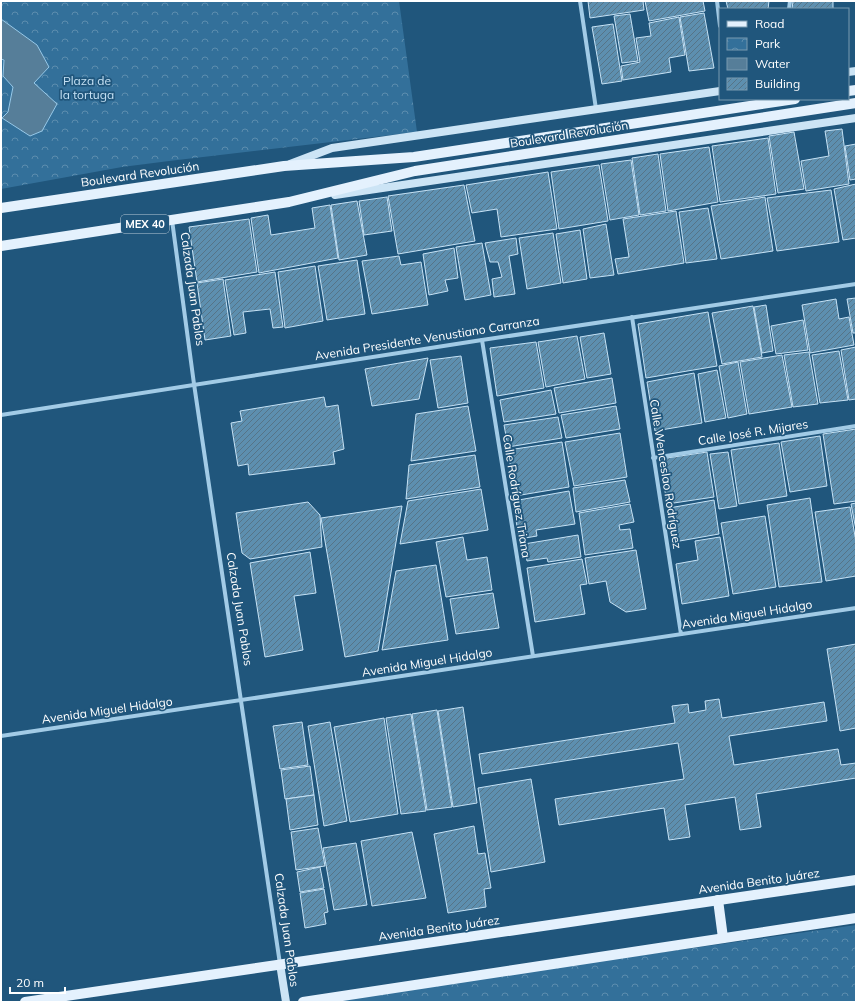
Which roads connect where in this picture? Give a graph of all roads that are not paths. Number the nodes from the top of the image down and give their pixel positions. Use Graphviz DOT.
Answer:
graph roads {
  1 [pos="580,1"];
  2 [pos="716,1"];
  3 [pos="719,20"];
  4 [pos="719,91"];
  5 [pos="788,100"];
  6 [pos="856,103"];
  7 [pos="596,109"];
  8 [pos="856,118"];
  9 [pos="284,166"];
  10 [pos="289,202"];
  11 [pos="1,208"];
  12 [pos="172,220"];
  13 [pos="1,246"];
  14 [pos="856,284"];
  15 [pos="632,318"];
  16 [pos="482,340"];
  17 [pos="194,384"];
  18 [pos="1,415"];
  19 [pos="856,426"];
  20 [pos="653,458"];
  21 [pos="856,608"];
  22 [pos="681,634"];
  23 [pos="533,656"];
  24 [pos="242,700"];
  25 [pos="1,736"];
  26 [pos="856,880"];
  27 [pos="718,900"];
  28 [pos="856,918"];
  29 [pos="723,938"];
  30 [pos="280,964"];
  31 [pos="59,1000"];
  32 [pos="327,1000"];
  33 [pos="25,1002"];
  34 [pos="286,1002"];
  35 [pos="303,1002"];
  1 -- 7 [label="street"];
  2 -- 3 [label="street"];
  4 -- 7 [label="main road, Boulevard Revolución"];
  5 -- 9 [label="main road, Boulevard Revolución"];
  6 -- 10 [label="main road, Boulevard Revolución"];
  7 -- 9 [label="main road, Boulevard Revolución"];
  8 -- 10 [label="main road, MEX 40"];
  9 -- 11 [label="main road, Boulevard Revolución"];
  10 -- 12 [label="main road, MEX 40"];
  12 -- 13 [label="main road, MEX 40"];
  12 -- 17 [label="street, Calzada Juan Pablos"];
  14 -- 15 [label="street, Avenida Presidente Venustiano Carranza"];
  15 -- 16 [label="street, Avenida Presidente Venustiano Carranza"];
  15 -- 20 [label="street, Calle Wenceslao Rodríguez"];
  16 -- 17 [label="street, Avenida Presidente Venustiano Carranza"];
  16 -- 23 [label="street, Calle Rodríguez Triana"];
  17 -- 18 [label="street, Avenida Presidente Venustiano Carranza"];
  17 -- 24 [label="street, Calzada Juan Pablos"];
  19 -- 20 [label="street, Calle José R. Mijares"];
  20 -- 22 [label="street, Calle Wenceslao Rodríguez"];
  21 -- 22 [label="street, Avenida Miguel Hidalgo"];
  22 -- 23 [label="street, Avenida Miguel Hidalgo"];
  23 -- 24 [label="street, Avenida Miguel Hidalgo"];
  24 -- 25 [label="street, Avenida Miguel Hidalgo"];
  24 -- 30 [label="street, Calzada Juan Pablos"];
  26 -- 27 [label="main road, Avenida Benito Juárez"];
  27 -- 29 [label="main road"];
  27 -- 30 [label="main road, Avenida Benito Juárez"];
  28 -- 29 [label="main road"];
  29 -- 32 [label="main road"];
  30 -- 31 [label="main road, Avenida Benito Juárez"];
  30 -- 34 [label="main road, Calzada Juan Pablos"];
  31 -- 33 [label="main road, Avenida Benito Juárez"];
  32 -- 35 [label="main road"];
}
